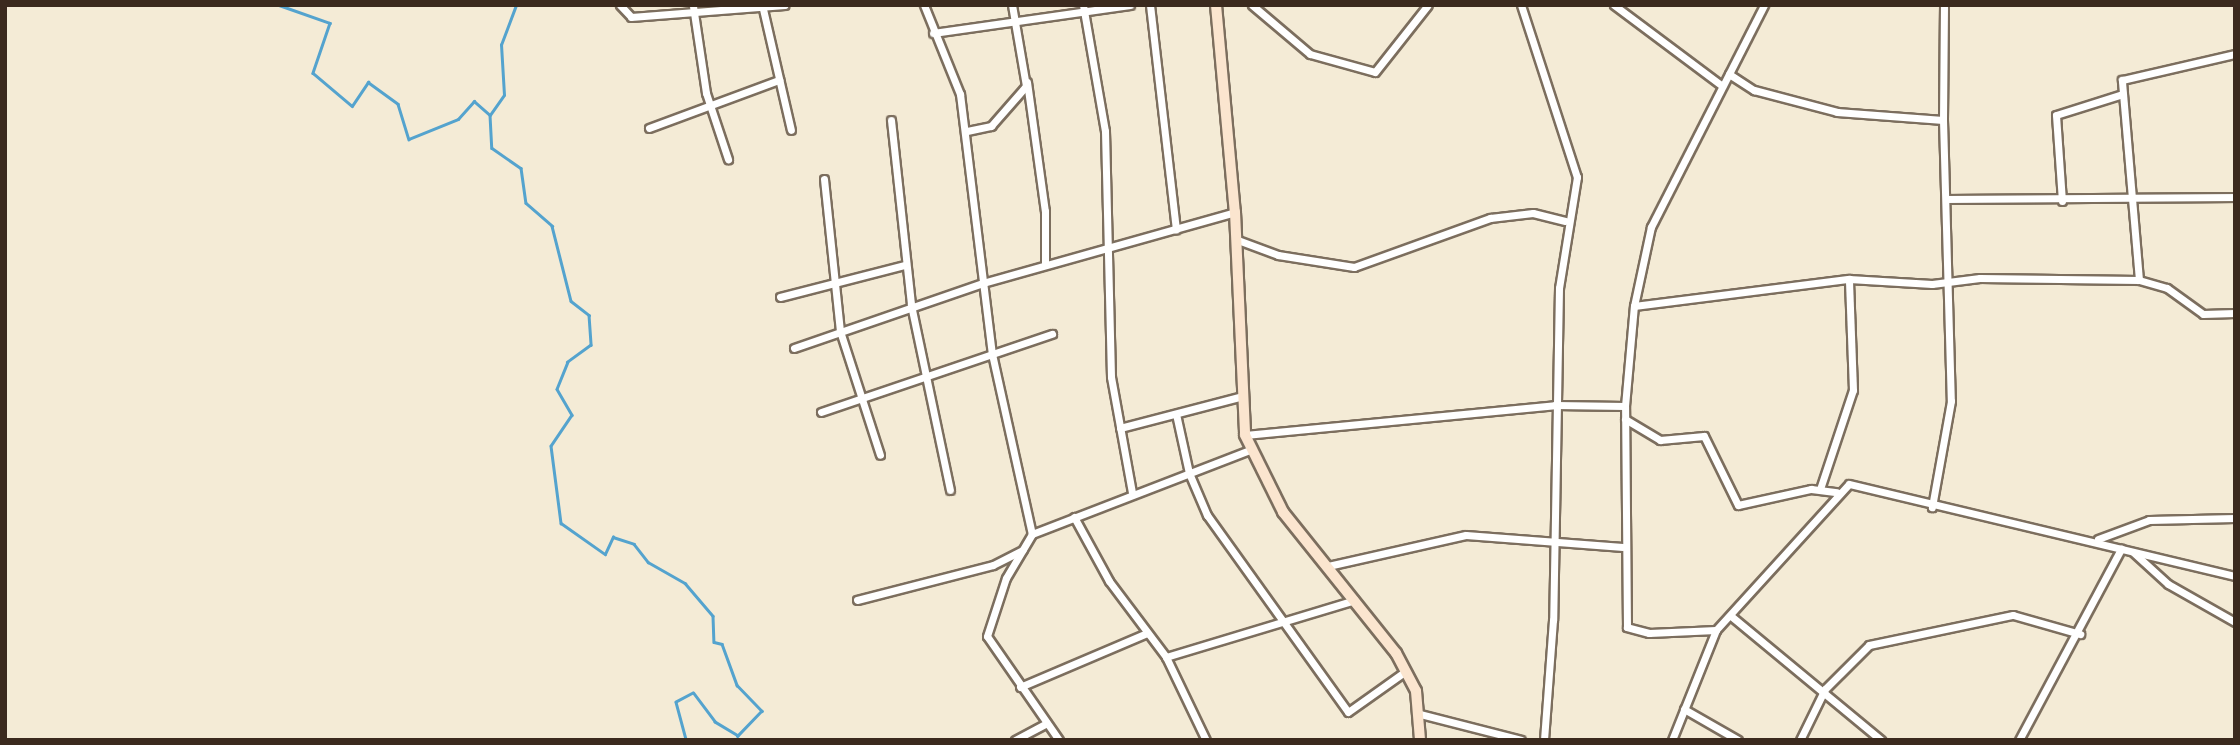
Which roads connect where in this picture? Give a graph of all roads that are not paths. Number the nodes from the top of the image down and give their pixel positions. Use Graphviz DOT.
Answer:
graph roads {
  1 [pos="620,5"];
  2 [pos="785,5"];
  3 [pos="925,5"];
  4 [pos="1012,5"];
  5 [pos="1130,5"];
  6 [pos="1150,5"];
  7 [pos="1216,5"];
  8 [pos="1252,5"];
  9 [pos="1429,5"];
  10 [pos="1521,5"];
  11 [pos="1614,5"];
  12 [pos="1764,5"];
  13 [pos="1944,5"];
  14 [pos="693,7"];
  15 [pos="763,9"];
  16 [pos="1084,9"];
  17 [pos="1015,19"];
  18 [pos="933,33"];
  19 [pos="2235,54"];
  20 [pos="1729,74"];
  21 [pos="779,80"];
  22 [pos="1027,82"];
  23 [pos="1721,85"];
  24 [pos="2120,95"];
  25 [pos="709,104"];
  26 [pos="891,120"];
  27 [pos="1943,120"];
  28 [pos="649,128"];
  29 [pos="791,130"];
  30 [pos="967,131"];
  31 [pos="729,159"];
  32 [pos="824,179"];
  33 [pos="2235,197"];
  34 [pos="1949,199"];
  35 [pos="2062,201"];
  36 [pos="2134,201"];
  37 [pos="1235,212"];
  38 [pos="1565,221"];
  39 [pos="1176,230"];
  40 [pos="1235,239"];
  41 [pos="1111,246"];
  42 [pos="905,265"];
  43 [pos="1045,265"];
  44 [pos="1849,279"];
  45 [pos="2139,279"];
  46 [pos="983,282"];
  47 [pos="1945,282"];
  48 [pos="833,286"];
  49 [pos="780,297"];
  50 [pos="911,305"];
  51 [pos="1634,306"];
  52 [pos="2235,313"];
  53 [pos="840,331"];
  54 [pos="1052,334"];
  55 [pos="794,348"];
  56 [pos="992,354"];
  57 [pos="926,375"];
  58 [pos="1239,397"];
  59 [pos="860,401"];
  60 [pos="1555,405"];
  61 [pos="1625,406"];
  62 [pos="821,412"];
  63 [pos="1176,414"];
  64 [pos="1625,419"];
  65 [pos="1120,428"];
  66 [pos="1245,435"];
  67 [pos="1250,450"];
  68 [pos="880,456"];
  69 [pos="1189,473"];
  70 [pos="1820,489"];
  71 [pos="950,490"];
  72 [pos="1132,492"];
  73 [pos="1837,492"];
  74 [pos="1933,507"];
  75 [pos="1073,517"];
  76 [pos="2235,518"];
  77 [pos="1032,534"];
  78 [pos="2097,539"];
  79 [pos="1552,545"];
  80 [pos="1623,547"];
  81 [pos="1026,548"];
  82 [pos="2121,549"];
  83 [pos="2134,552"];
  84 [pos="1328,566"];
  85 [pos="2235,576"];
  86 [pos="857,600"];
  87 [pos="1355,600"];
  88 [pos="1731,616"];
  89 [pos="1280,621"];
  90 [pos="2235,622"];
  91 [pos="1716,630"];
  92 [pos="1147,633"];
  93 [pos="2080,634"];
  94 [pos="1166,657"];
  95 [pos="1406,671"];
  96 [pos="1020,687"];
  97 [pos="1825,689"];
  98 [pos="1684,709"];
  99 [pos="1420,714"];
  100 [pos="1047,723"];
  101 [pos="1015,740"];
  102 [pos="1059,740"];
  103 [pos="1206,740"];
  104 [pos="1420,740"];
  105 [pos="1521,740"];
  106 [pos="1544,740"];
  107 [pos="1672,740"];
  108 [pos="1738,740"];
  109 [pos="1800,740"];
  110 [pos="1881,740"];
  111 [pos="2019,740"];
  1 -- 14 [label="street"];
  2 -- 15 [label="street"];
  3 -- 18 [label="street"];
  4 -- 17 [label="street"];
  5 -- 16 [label="street"];
  6 -- 39 [label="street"];
  7 -- 37 [label="street"];
  8 -- 9 [label="street"];
  10 -- 38 [label="street"];
  11 -- 23 [label="street"];
  12 -- 20 [label="street"];
  13 -- 27 [label="street"];
  14 -- 15 [label="street"];
  14 -- 25 [label="street"];
  15 -- 21 [label="street"];
  16 -- 17 [label="street"];
  16 -- 41 [label="street"];
  17 -- 18 [label="street"];
  17 -- 22 [label="street"];
  18 -- 30 [label="street"];
  19 -- 24 [label="street"];
  20 -- 23 [label="street"];
  20 -- 27 [label="street"];
  21 -- 25 [label="street"];
  21 -- 29 [label="street"];
  22 -- 30 [label="street"];
  22 -- 43 [label="street"];
  23 -- 51 [label="street"];
  24 -- 35 [label="street"];
  24 -- 36 [label="street"];
  25 -- 28 [label="street"];
  25 -- 31 [label="street"];
  26 -- 42 [label="street"];
  27 -- 34 [label="street"];
  30 -- 46 [label="street"];
  32 -- 48 [label="street"];
  33 -- 36 [label="street"];
  34 -- 35 [label="street"];
  34 -- 47 [label="street"];
  35 -- 36 [label="street"];
  36 -- 45 [label="street"];
  37 -- 39 [label="street"];
  37 -- 40 [label="street"];
  38 -- 40 [label="street"];
  38 -- 60 [label="street"];
  39 -- 41 [label="street"];
  40 -- 58 [label="street"];
  41 -- 43 [label="street"];
  41 -- 65 [label="street"];
  42 -- 48 [label="street"];
  42 -- 50 [label="street"];
  43 -- 46 [label="street"];
  44 -- 47 [label="street"];
  44 -- 51 [label="street"];
  44 -- 70 [label="street"];
  45 -- 47 [label="street"];
  45 -- 52 [label="street"];
  46 -- 50 [label="street"];
  46 -- 56 [label="street"];
  47 -- 74 [label="street"];
  48 -- 49 [label="street"];
  48 -- 53 [label="street"];
  50 -- 53 [label="street"];
  50 -- 57 [label="street"];
  51 -- 61 [label="street"];
  53 -- 55 [label="street"];
  53 -- 59 [label="street"];
  54 -- 56 [label="street"];
  56 -- 57 [label="street"];
  56 -- 77 [label="street"];
  57 -- 59 [label="street"];
  57 -- 71 [label="street"];
  58 -- 63 [label="street"];
  58 -- 66 [label="street"];
  59 -- 62 [label="street"];
  59 -- 68 [label="street"];
  60 -- 61 [label="street"];
  60 -- 66 [label="street"];
  60 -- 79 [label="street"];
  61 -- 64 [label="street"];
  63 -- 65 [label="street"];
  63 -- 69 [label="street"];
  64 -- 70 [label="street"];
  64 -- 80 [label="street"];
  65 -- 72 [label="street"];
  66 -- 67 [label="street"];
  67 -- 69 [label="street"];
  67 -- 84 [label="street"];
  69 -- 72 [label="street"];
  69 -- 89 [label="street"];
  70 -- 73 [label="street"];
  72 -- 75 [label="street"];
  73 -- 74 [label="street"];
  73 -- 88 [label="street"];
  74 -- 78 [label="street"];
  75 -- 77 [label="street"];
  75 -- 92 [label="street"];
  76 -- 78 [label="street"];
  77 -- 81 [label="street"];
  78 -- 82 [label="street"];
  79 -- 80 [label="street"];
  79 -- 84 [label="street"];
  79 -- 106 [label="street"];
  80 -- 91 [label="street"];
  81 -- 86 [label="street"];
  81 -- 96 [label="street"];
  82 -- 83 [label="street"];
  82 -- 93 [label="street"];
  83 -- 85 [label="street"];
  83 -- 90 [label="street"];
  84 -- 87 [label="street"];
  87 -- 89 [label="street"];
  87 -- 95 [label="street"];
  88 -- 91 [label="street"];
  88 -- 97 [label="street"];
  89 -- 94 [label="street"];
  89 -- 95 [label="street"];
  91 -- 98 [label="street"];
  92 -- 94 [label="street"];
  92 -- 96 [label="street"];
  93 -- 97 [label="street"];
  93 -- 111 [label="street"];
  94 -- 103 [label="street"];
  95 -- 99 [label="street"];
  96 -- 100 [label="street"];
  97 -- 109 [label="street"];
  97 -- 110 [label="street"];
  98 -- 107 [label="street"];
  98 -- 108 [label="street"];
  99 -- 104 [label="street"];
  99 -- 105 [label="street"];
  100 -- 101 [label="street"];
  100 -- 102 [label="street"];
}
